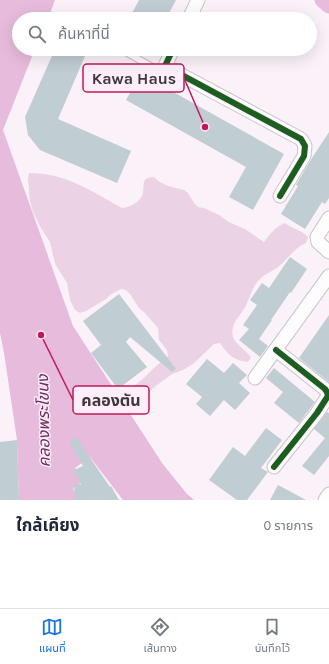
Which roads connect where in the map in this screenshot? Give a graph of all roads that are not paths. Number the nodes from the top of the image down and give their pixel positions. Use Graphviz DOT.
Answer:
graph roads {
  1 [pos="198,0"];
  2 [pos="192,12"];
  3 [pos="133,56"];
  4 [pos="170,56"];
  5 [pos="165,66"];
  6 [pos="280,196"];
  7 [pos="329,218"];
  8 [pos="329,252"];
  9 [pos="329,276"];
  10 [pos="276,350"];
  11 [pos="255,378"];
  12 [pos="274,467"];
  13 [pos="329,494"];
  14 [pos="325,500"];
  1 -- 2 [label="street"];
  3 -- 5 [label="lane"];
  4 -- 5 [label="street"];
  5 -- 6 [label="street"];
  7 -- 8 [label="street"];
  9 -- 10 [label="street"];
  10 -- 11 [label="street"];
  10 -- 12 [label="street"];
  13 -- 14 [label="street"];
}
